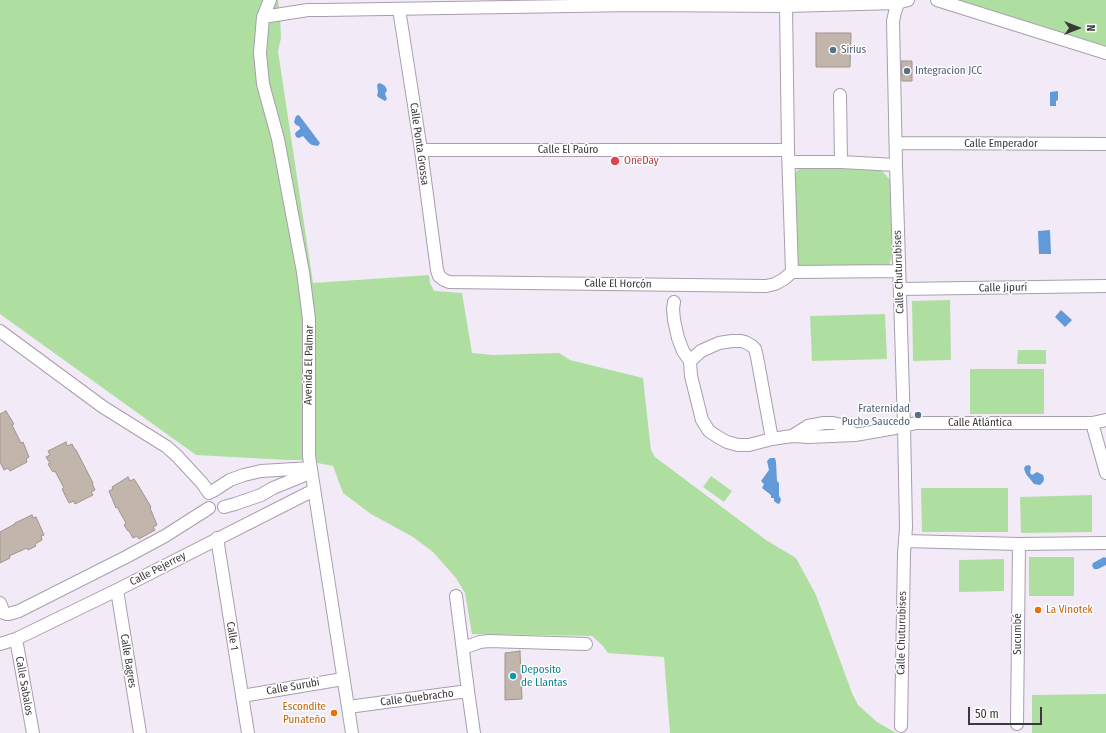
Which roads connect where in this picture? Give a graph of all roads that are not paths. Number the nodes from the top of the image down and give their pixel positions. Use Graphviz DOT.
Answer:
graph roads {
  1 [pos="270,0"];
  2 [pos="937,0"];
  3 [pos="902,1"];
  4 [pos="478,4"];
  5 [pos="786,6"];
  6 [pos="399,9"];
  7 [pos="263,17"];
  8 [pos="1106,53"];
  9 [pos="840,95"];
  10 [pos="896,143"];
  11 [pos="1106,144"];
  12 [pos="421,150"];
  13 [pos="788,150"];
  14 [pos="789,162"];
  15 [pos="841,162"];
  16 [pos="896,165"];
  17 [pos="899,271"];
  18 [pos="792,272"];
  19 [pos="441,278"];
  20 [pos="1106,286"];
  21 [pos="900,289"];
  22 [pos="674,302"];
  23 [pos="0,331"];
  24 [pos="690,361"];
  25 [pos="1106,420"];
  26 [pos="1092,423"];
  27 [pos="904,426"];
  28 [pos="772,439"];
  29 [pos="310,466"];
  30 [pos="1106,472"];
  31 [pos="314,490"];
  32 [pos="211,492"];
  33 [pos="224,507"];
  34 [pos="209,508"];
  35 [pos="217,538"];
  36 [pos="905,541"];
  37 [pos="1106,542"];
  38 [pos="1019,544"];
  39 [pos="117,590"];
  40 [pos="456,596"];
  41 [pos="0,603"];
  42 [pos="16,639"];
  43 [pos="0,644"];
  44 [pos="586,644"];
  45 [pos="463,648"];
  46 [pos="344,679"];
  47 [pos="468,691"];
  48 [pos="242,696"];
  49 [pos="348,707"];
  50 [pos="1017,724"];
  51 [pos="901,726"];
  52 [pos="33,733"];
  53 [pos="140,733"];
  54 [pos="248,733"];
  55 [pos="352,733"];
  56 [pos="474,733"];
  1 -- 7 [label="street, Avenida El Palmar"];
  2 -- 8 [label="street"];
  3 -- 5 [label="street"];
  3 -- 10 [label="street, Calle Chuturubises"];
  4 -- 5 [label="street"];
  4 -- 6 [label="street"];
  5 -- 13 [label="street"];
  6 -- 7 [label="street"];
  6 -- 12 [label="street, Calle Ponta Grossa"];
  7 -- 29 [label="street, Avenida El Palmar"];
  9 -- 15 [label="street"];
  10 -- 11 [label="street, Calle Emperador"];
  10 -- 16 [label="street, Calle Chuturubises"];
  12 -- 13 [label="street, Calle El Paúro"];
  12 -- 19 [label="street, Calle Ponta Grossa"];
  13 -- 14 [label="street"];
  14 -- 15 [label="street"];
  14 -- 18 [label="street"];
  15 -- 16 [label="street"];
  16 -- 17 [label="street, Calle Chuturubises"];
  17 -- 18 [label="street"];
  17 -- 21 [label="street, Calle Chuturubises"];
  18 -- 19 [label="street, Calle El Horcón"];
  20 -- 21 [label="street, Calle Jipurí"];
  21 -- 27 [label="street, Calle Chuturubises"];
  22 -- 24 [label="street"];
  23 -- 32 [label="street"];
  24 -- 28 [label="street"];
  24 -- 28 [label="street"];
  25 -- 26 [label="street, Calle Atlántica"];
  26 -- 27 [label="street, Calle Atlántica"];
  26 -- 30 [label="street"];
  27 -- 28 [label="street, Calle Atlántica"];
  27 -- 36 [label="street, Calle Chuturubises"];
  29 -- 31 [label="street, Avenida El Palmar"];
  29 -- 32 [label="street"];
  29 -- 33 [label="street"];
  31 -- 35 [label="street, Calle Pejerrey"];
  31 -- 46 [label="street, Avenida El Palmar"];
  32 -- 33 [label="street"];
  32 -- 34 [label="street"];
  33 -- 34 [label="street"];
  34 -- 41 [label="street"];
  35 -- 39 [label="street, Calle Pejerrey"];
  35 -- 48 [label="street, Calle 1"];
  36 -- 38 [label="street"];
  36 -- 51 [label="street, Calle Chuturubises"];
  37 -- 38 [label="street"];
  38 -- 50 [label="street, Sucumbé"];
  39 -- 42 [label="street, Calle Pejerrey"];
  39 -- 53 [label="street, Calle Bagres"];
  40 -- 45 [label="street"];
  42 -- 43 [label="street, Calle Pejerrey"];
  42 -- 52 [label="street, Calle Sabalos"];
  44 -- 45 [label="street"];
  45 -- 47 [label="street"];
  46 -- 48 [label="street, Calle Surubi"];
  46 -- 49 [label="street, Avenida El Palmar"];
  47 -- 49 [label="street, Calle Quebracho"];
  47 -- 56 [label="street, Calle Quebracho"];
  48 -- 54 [label="street, Calle 1"];
  49 -- 55 [label="street, Avenida El Palmar"];
}
